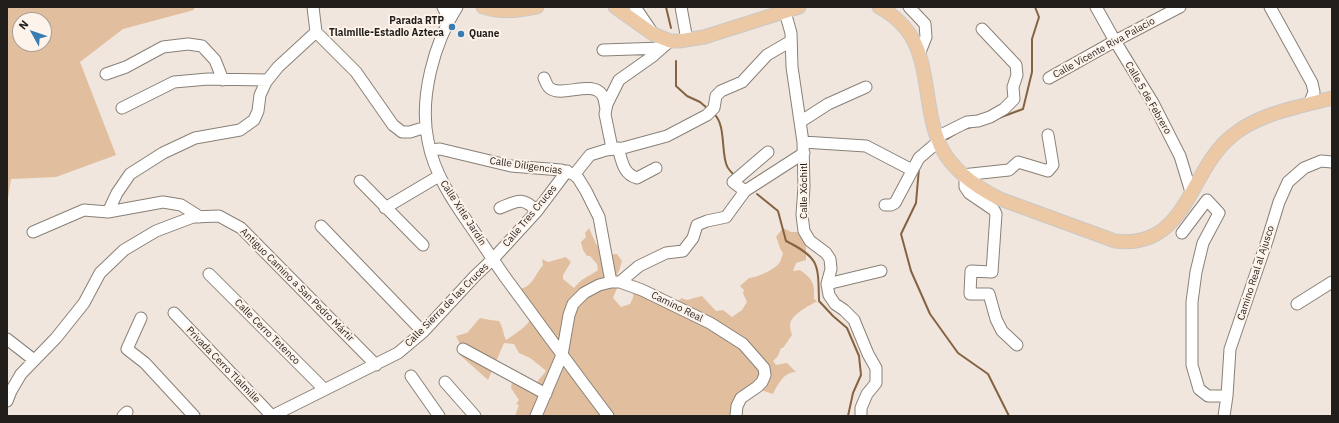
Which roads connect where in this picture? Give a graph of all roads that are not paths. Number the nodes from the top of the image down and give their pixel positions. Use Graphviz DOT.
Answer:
graph roads {
  1 [pos="313,7"];
  2 [pos="443,7"];
  3 [pos="457,7"];
  4 [pos="483,7"];
  5 [pos="537,7"];
  6 [pos="615,7"];
  7 [pos="636,7"];
  8 [pos="681,7"];
  9 [pos="799,7"];
  10 [pos="879,7"];
  11 [pos="908,7"];
  12 [pos="1096,7"];
  13 [pos="1180,7"];
  14 [pos="1270,7"];
  15 [pos="778,11"];
  16 [pos="449,19"];
  17 [pos="982,29"];
  18 [pos="316,32"];
  19 [pos="653,34"];
  20 [pos="687,40"];
  21 [pos="791,41"];
  22 [pos="1115,41"];
  23 [pos="666,44"];
  24 [pos="603,50"];
  25 [pos="920,52"];
  26 [pos="106,74"];
  27 [pos="544,78"];
  28 [pos="1049,78"];
  29 [pos="223,80"];
  30 [pos="267,80"];
  31 [pos="866,87"];
  32 [pos="1332,98"];
  33 [pos="1309,104"];
  34 [pos="122,108"];
  35 [pos="606,109"];
  36 [pos="800,122"];
  37 [pos="426,127"];
  38 [pos="1048,135"];
  39 [pos="938,139"];
  40 [pos="803,142"];
  41 [pos="615,148"];
  42 [pos="430,150"];
  43 [pos="768,152"];
  44 [pos="804,153"];
  45 [pos="1332,162"];
  46 [pos="656,168"];
  47 [pos="912,170"];
  48 [pos="570,173"];
  49 [pos="439,176"];
  50 [pos="964,176"];
  51 [pos="360,181"];
  52 [pos="745,191"];
  53 [pos="1191,192"];
  54 [pos="885,206"];
  55 [pos="385,208"];
  56 [pos="500,208"];
  57 [pos="537,211"];
  58 [pos="108,212"];
  59 [pos="200,217"];
  60 [pos="321,226"];
  61 [pos="33,232"];
  62 [pos="1182,233"];
  63 [pos="424,245"];
  64 [pos="493,259"];
  65 [pos="881,271"];
  66 [pos="210,274"];
  67 [pos="616,282"];
  68 [pos="1332,282"];
  69 [pos="827,284"];
  70 [pos="1297,304"];
  71 [pos="174,313"];
  72 [pos="141,318"];
  73 [pos="423,332"];
  74 [pos="7,339"];
  75 [pos="1017,345"];
  76 [pos="463,349"];
  77 [pos="562,355"];
  78 [pos="34,360"];
  79 [pos="376,365"];
  80 [pos="411,376"];
  81 [pos="445,382"];
  82 [pos="324,389"];
  83 [pos="546,394"];
  84 [pos="1227,396"];
  85 [pos="7,401"];
  86 [pos="862,415"];
  87 [pos="194,416"];
  88 [pos="272,416"];
  89 [pos="439,416"];
  90 [pos="475,416"];
  91 [pos="536,416"];
  92 [pos="608,416"];
  93 [pos="736,416"];
  94 [pos="1224,416"];
  1 -- 18 [label="street"];
  2 -- 16 [label="street"];
  3 -- 16 [label="street, Calle Xitle Jardín"];
  4 -- 5 [label="main road"];
  6 -- 19 [label="main road"];
  7 -- 19 [label="street"];
  8 -- 20 [label="street"];
  9 -- 15 [label="main road"];
  10 -- 25 [label="main road"];
  11 -- 25 [label="street"];
  12 -- 22 [label="street, Calle 5 de Febrero"];
  13 -- 22 [label="street, Calle Vicente Riva Palacio"];
  14 -- 33 [label="street"];
  15 -- 20 [label="main road"];
  15 -- 21 [label="street, Calle Xóchitl"];
  16 -- 37 [label="street, Calle Xitle Jardín"];
  17 -- 39 [label="street"];
  18 -- 30 [label="street"];
  18 -- 37 [label="street"];
  19 -- 23 [label="main road"];
  20 -- 23 [label="main road"];
  21 -- 36 [label="street, Calle Xóchitl"];
  21 -- 41 [label="street, Calle Tres Cruces"];
  22 -- 28 [label="street, Calle Vicente Riva Palacio"];
  22 -- 53 [label="street, Calle 5 de Febrero"];
  23 -- 24 [label="street"];
  23 -- 35 [label="street"];
  25 -- 39 [label="main road"];
  26 -- 29 [label="street"];
  27 -- 35 [label="street"];
  29 -- 30 [label="street"];
  29 -- 34 [label="street"];
  30 -- 58 [label="street"];
  31 -- 36 [label="street"];
  32 -- 33 [label="main road"];
  33 -- 53 [label="main road"];
  35 -- 41 [label="street"];
  36 -- 40 [label="street, Calle Xóchitl"];
  37 -- 42 [label="street, Calle Xitle Jardín"];
  38 -- 50 [label="street"];
  39 -- 47 [label="street"];
  39 -- 50 [label="main road"];
  40 -- 44 [label="street, Calle Xóchitl"];
  40 -- 47 [label="street"];
  41 -- 46 [label="street"];
  41 -- 48 [label="street, Calle Tres Cruces"];
  42 -- 48 [label="street, Calle Diligencias"];
  42 -- 49 [label="street, Calle Xitle Jardín"];
  43 -- 52 [label="street"];
  44 -- 52 [label="street, Calle Xóchitl"];
  44 -- 69 [label="street, Calle Xóchitl"];
  45 -- 84 [label="street, Camino Real al Ajusco"];
  47 -- 54 [label="street"];
  48 -- 57 [label="street, Calle Tres Cruces"];
  48 -- 67 [label="street, Calle Diligencias"];
  49 -- 55 [label="street"];
  49 -- 64 [label="street, Calle Xitle Jardín"];
  50 -- 53 [label="main road"];
  50 -- 75 [label="street"];
  51 -- 55 [label="street"];
  52 -- 67 [label="street, Calle Xóchitl"];
  55 -- 63 [label="street"];
  56 -- 57 [label="street"];
  57 -- 64 [label="street, Calle Tres Cruces"];
  58 -- 59 [label="street"];
  58 -- 61 [label="street"];
  59 -- 78 [label="street, Antiguo Camino a San Pedro Mártir"];
  59 -- 79 [label="street, Antiguo Camino a San Pedro Mártir"];
  60 -- 73 [label="street"];
  62 -- 84 [label="street"];
  64 -- 73 [label="street, Calle Sierra de las Cruces"];
  64 -- 77 [label="street, Calle Xitle Jardín"];
  65 -- 69 [label="street"];
  66 -- 82 [label="street, Calle Cerro Tetenco"];
  67 -- 77 [label="street"];
  67 -- 93 [label="street, Camino Real"];
  68 -- 70 [label="street"];
  69 -- 86 [label="street"];
  71 -- 88 [label="street, Privada Cerro Tlalmille"];
  72 -- 87 [label="street"];
  73 -- 79 [label="street, Calle Sierra de las Cruces"];
  74 -- 78 [label="street"];
  76 -- 83 [label="street"];
  77 -- 83 [label="street"];
  77 -- 92 [label="street, Calle Xitle Jardín"];
  78 -- 85 [label="street, Antiguo Camino a San Pedro Mártir"];
  79 -- 82 [label="street, Calle Sierra de las Cruces"];
  80 -- 89 [label="street"];
  81 -- 90 [label="street"];
  82 -- 88 [label="street, Calle Sierra de las Cruces"];
  83 -- 91 [label="street"];
  84 -- 94 [label="street, Camino Real al Ajusco"];
}
